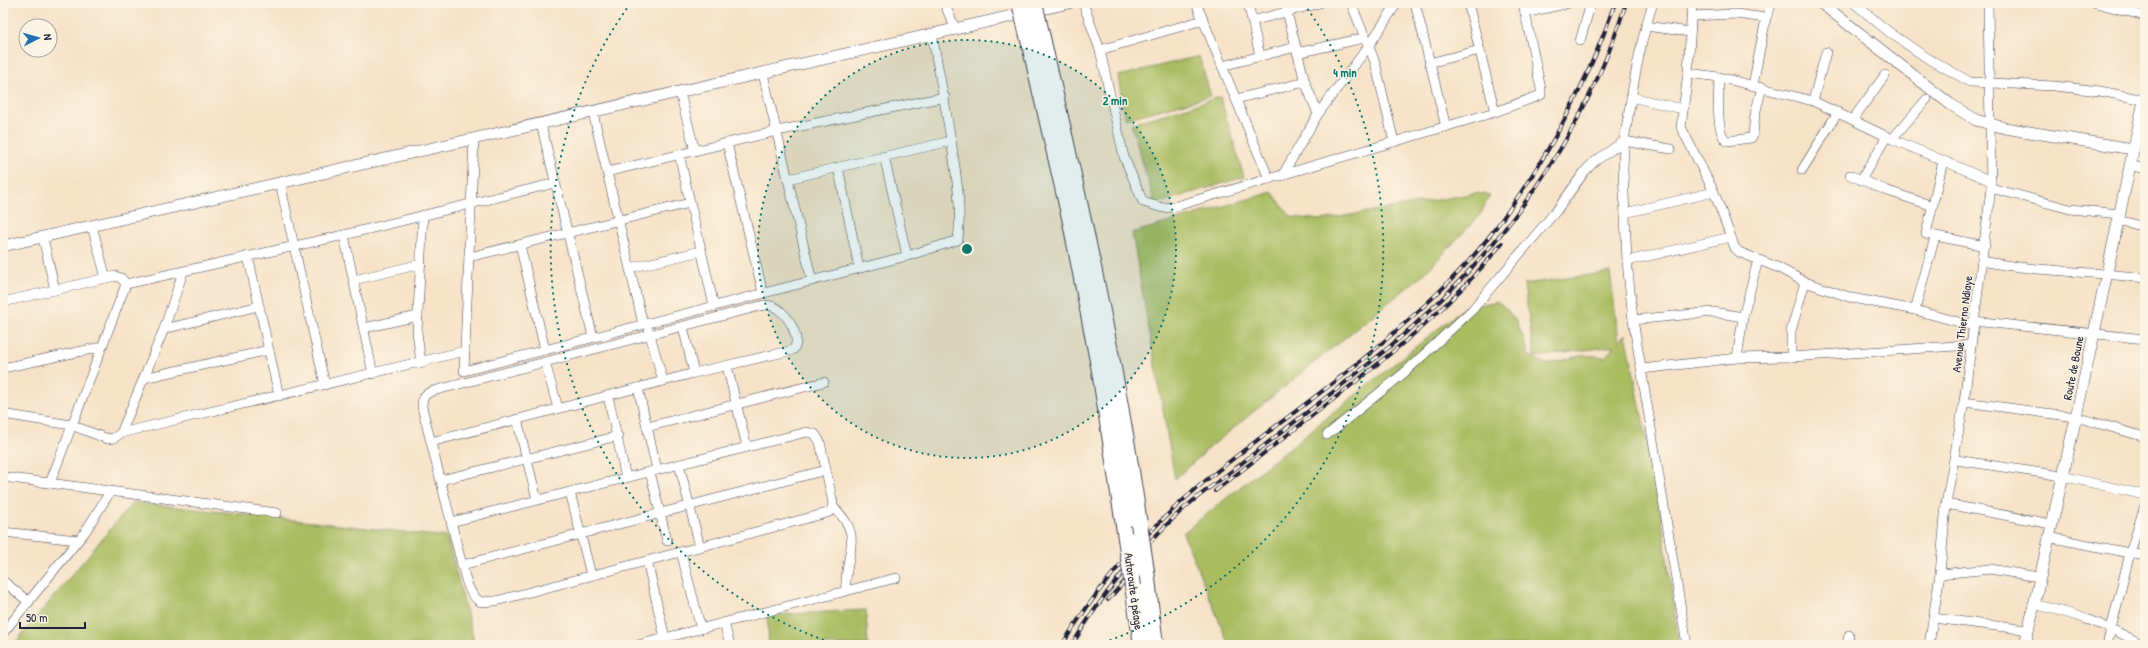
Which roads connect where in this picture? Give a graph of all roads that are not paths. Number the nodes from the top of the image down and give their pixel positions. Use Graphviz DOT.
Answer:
graph roads {
  1 [pos="944,3"];
  2 [pos="1020,3"];
  3 [pos="1034,3"];
  4 [pos="1069,3"];
  5 [pos="1082,3"];
  6 [pos="1196,3"];
  7 [pos="1248,3"];
  8 [pos="1320,3"];
  9 [pos="1351,3"];
  10 [pos="1397,3"];
  11 [pos="1414,3"];
  12 [pos="1468,3"];
  13 [pos="1523,3"];
  14 [pos="1569,3"];
  15 [pos="1591,3"];
  16 [pos="1653,3"];
  17 [pos="1692,3"];
  18 [pos="1772,3"];
  19 [pos="1821,3"];
  20 [pos="1854,3"];
  21 [pos="1988,3"];
  22 [pos="2096,3"];
  23 [pos="1287,12"];
  24 [pos="1525,14"];
  25 [pos="1692,16"];
  26 [pos="2145,16"];
  27 [pos="1766,18"];
  28 [pos="1203,20"];
  29 [pos="1032,22"];
  30 [pos="1252,22"];
  31 [pos="1646,26"];
  32 [pos="956,30"];
  33 [pos="1690,32"];
  34 [pos="932,35"];
  35 [pos="1364,38"];
  36 [pos="1580,41"];
  37 [pos="1368,47"];
  38 [pos="1100,50"];
  39 [pos="1296,50"];
  40 [pos="1480,50"];
  41 [pos="1826,52"];
  42 [pos="1260,56"];
  43 [pos="1430,62"];
  44 [pos="1222,66"];
  45 [pos="1688,73"];
  46 [pos="763,74"];
  47 [pos="1885,75"];
  48 [pos="1719,77"];
  49 [pos="1305,82"];
  50 [pos="1990,83"];
  51 [pos="1757,86"];
  52 [pos="680,93"];
  53 [pos="944,97"];
  54 [pos="1631,97"];
  55 [pos="1236,99"];
  56 [pos="1927,99"];
  57 [pos="1813,101"];
  58 [pos="2144,101"];
  59 [pos="1683,109"];
  60 [pos="1495,112"];
  61 [pos="1838,112"];
  62 [pos="593,113"];
  63 [pos="1318,114"];
  64 [pos="1853,119"];
  65 [pos="541,124"];
  66 [pos="1991,125"];
  67 [pos="1446,127"];
  68 [pos="777,131"];
  69 [pos="1890,137"];
  70 [pos="474,139"];
  71 [pos="951,141"];
  72 [pos="1624,141"];
  73 [pos="1394,142"];
  74 [pos="727,143"];
  75 [pos="1671,149"];
  76 [pos="2133,149"];
  77 [pos="694,151"];
  78 [pos="679,154"];
  79 [pos="884,156"];
  80 [pos="1943,161"];
  81 [pos="2130,165"];
  82 [pos="838,167"];
  83 [pos="2145,169"];
  84 [pos="1802,170"];
  85 [pos="607,172"];
  86 [pos="1850,175"];
  87 [pos="1282,176"];
  88 [pos="788,179"];
  89 [pos="1269,179"];
  90 [pos="1860,180"];
  91 [pos="555,183"];
  92 [pos="280,184"];
  93 [pos="1991,185"];
  94 [pos="1714,192"];
  95 [pos="471,202"];
  96 [pos="690,203"];
  97 [pos="1933,206"];
  98 [pos="1625,213"];
  99 [pos="423,215"];
  100 [pos="2118,217"];
  101 [pos="618,221"];
  102 [pos="92,226"];
  103 [pos="2145,227"];
  104 [pos="567,232"];
  105 [pos="344,236"];
  106 [pos="1731,237"];
  107 [pos="1934,237"];
  108 [pos="43,238"];
  109 [pos="520,245"];
  110 [pos="3,246"];
  111 [pos="295,246"];
  112 [pos="1984,246"];
  113 [pos="701,251"];
  114 [pos="248,256"];
  115 [pos="907,256"];
  116 [pos="469,257"];
  117 [pos="1758,260"];
  118 [pos="1627,261"];
  119 [pos="1982,261"];
  120 [pos="421,264"];
  121 [pos="630,268"];
  122 [pos="859,268"];
  123 [pos="183,272"];
  124 [pos="2106,273"];
  125 [pos="106,278"];
  126 [pos="2145,278"];
  127 [pos="354,280"];
  128 [pos="812,281"];
  129 [pos="1806,282"];
  130 [pos="126,284"];
  131 [pos="55,290"];
  132 [pos="763,293"];
  133 [pos="3,301"];
  134 [pos="259,306"];
  135 [pos="714,306"];
  136 [pos="1915,310"];
  137 [pos="418,316"];
  138 [pos="1743,317"];
  139 [pos="1633,320"];
  140 [pos="1973,323"];
  141 [pos="645,324"];
  142 [pos="683,327"];
  143 [pos="364,328"];
  144 [pos="164,329"];
  145 [pos="2093,334"];
  146 [pos="650,336"];
  147 [pos="593,337"];
  148 [pos="2145,339"];
  149 [pos="1971,345"];
  150 [pos="101,347"];
  151 [pos="269,350"];
  152 [pos="545,350"];
  153 [pos="465,352"];
  154 [pos="1791,357"];
  155 [pos="1737,358"];
  156 [pos="545,362"];
  157 [pos="421,363"];
  158 [pos="727,366"];
  159 [pos="3,368"];
  160 [pos="1642,369"];
  161 [pos="694,373"];
  162 [pos="373,374"];
  163 [pos="144,378"];
  164 [pos="663,381"];
  165 [pos="824,382"];
  166 [pos="325,385"];
  167 [pos="638,388"];
  168 [pos="280,396"];
  169 [pos="608,396"];
  170 [pos="1964,402"];
  171 [pos="736,405"];
  172 [pos="558,408"];
  173 [pos="3,414"];
  174 [pos="2076,418"];
  175 [pos="517,419"];
  176 [pos="71,425"];
  177 [pos="647,427"];
  178 [pos="121,432"];
  179 [pos="1327,435"];
  180 [pos="618,436"];
  181 [pos="2145,437"];
  182 [pos="431,442"];
  183 [pos="747,447"];
  184 [pos="527,459"];
  185 [pos="1956,460"];
  186 [pos="679,464"];
  187 [pos="826,470"];
  188 [pos="654,471"];
  189 [pos="2062,476"];
  190 [pos="3,477"];
  191 [pos="626,478"];
  192 [pos="441,480"];
  193 [pos="50,482"];
  194 [pos="110,492"];
  195 [pos="570,492"];
  196 [pos="2145,495"];
  197 [pos="537,500"];
  198 [pos="1946,504"];
  199 [pos="2145,505"];
  200 [pos="691,506"];
  201 [pos="832,507"];
  202 [pos="277,513"];
  203 [pos="660,514"];
  204 [pos="451,522"];
  205 [pos="2051,524"];
  206 [pos="3,532"];
  207 [pos="581,535"];
  208 [pos="2048,537"];
  209 [pos="78,540"];
  210 [pos="667,541"];
  211 [pos="700,547"];
  212 [pos="681,552"];
  213 [pos="2130,553"];
  214 [pos="2145,556"];
  215 [pos="647,561"];
  216 [pos="462,565"];
  217 [pos="1940,574"];
  218 [pos="592,575"];
  219 [pos="2039,577"];
  220 [pos="896,578"];
  221 [pos="3,582"];
  222 [pos="846,591"];
  223 [pos="29,602"];
  224 [pos="2033,604"];
  225 [pos="1932,618"];
  226 [pos="724,623"];
  227 [pos="2111,627"];
  228 [pos="701,630"];
  229 [pos="2028,630"];
  230 [pos="3,633"];
  231 [pos="1848,635"];
  232 [pos="665,638"];
  233 [pos="638,645"];
  234 [pos="730,645"];
  235 [pos="1142,645"];
  236 [pos="1155,645"];
  237 [pos="1687,645"];
  238 [pos="1847,645"];
  239 [pos="1929,645"];
  240 [pos="2024,645"];
  241 [pos="2107,645"];
  242 [pos="2143,645"];
  1 -- 32 [label="street"];
  2 -- 29 [label="highway, bridge"];
  3 -- 29 [label="highway, bridge"];
  4 -- 32 [label="street"];
  5 -- 38 [label="street"];
  6 -- 28 [label="street"];
  7 -- 30 [label="street"];
  8 -- 23 [label="street"];
  9 -- 35 [label="street"];
  10 -- 37 [label="street"];
  11 -- 43 [label="street"];
  12 -- 40 [label="street"];
  13 -- 24 [label="street"];
  14 -- 24 [label="street"];
  15 -- 36 [label="street"];
  16 -- 31 [label="street"];
  17 -- 25 [label="street"];
  18 -- 27 [label="street"];
  19 -- 66 [label="street"];
  20 -- 50 [label="street"];
  21 -- 50 [label="street, Avenue Thierno Ndiaye"];
  22 -- 26 [label="street"];
  23 -- 30 [label="street"];
  23 -- 39 [label="street"];
  24 -- 60 [label="street"];
  25 -- 27 [label="street"];
  25 -- 33 [label="street"];
  27 -- 51 [label="street"];
  28 -- 38 [label="street"];
  28 -- 44 [label="street"];
  29 -- 235 [label="highway, Autoroute à péage, bridge"];
  29 -- 236 [label="highway, bridge"];
  30 -- 42 [label="street"];
  31 -- 33 [label="street"];
  31 -- 54 [label="street"];
  32 -- 34 [label="street"];
  33 -- 45 [label="street"];
  34 -- 46 [label="street"];
  34 -- 53 [label="street"];
  35 -- 37 [label="street"];
  35 -- 39 [label="street"];
  37 -- 63 [label="street"];
  37 -- 73 [label="street"];
  38 -- 89 [label="street"];
  39 -- 42 [label="street"];
  39 -- 49 [label="street"];
  40 -- 43 [label="street"];
  40 -- 60 [label="street"];
  41 -- 57 [label="street"];
  42 -- 44 [label="street"];
  43 -- 67 [label="street"];
  44 -- 55 [label="street"];
  45 -- 48 [label="street"];
  45 -- 59 [label="street"];
  46 -- 52 [label="street"];
  46 -- 68 [label="street"];
  47 -- 64 [label="street"];
  48 -- 51 [label="street"];
  48 -- 51 [label="street"];
  49 -- 55 [label="street"];
  49 -- 63 [label="street"];
  50 -- 58 [label="street"];
  50 -- 66 [label="street, Avenue Thierno Ndiaye"];
  51 -- 57 [label="street"];
  52 -- 62 [label="street"];
  52 -- 77 [label="street"];
  53 -- 68 [label="street"];
  53 -- 71 [label="street"];
  54 -- 59 [label="street"];
  54 -- 72 [label="street"];
  55 -- 89 [label="street"];
  56 -- 69 [label="street"];
  57 -- 61 [label="street"];
  58 -- 76 [label="street, Route de Boune"];
  59 -- 94 [label="street"];
  60 -- 67 [label="street"];
  61 -- 64 [label="street"];
  61 -- 84 [label="street"];
  62 -- 65 [label="street"];
  62 -- 85 [label="street"];
  63 -- 87 [label="street"];
  64 -- 69 [label="street"];
  65 -- 70 [label="street"];
  65 -- 91 [label="street"];
  66 -- 76 [label="street"];
  66 -- 93 [label="street, Avenue Thierno Ndiaye"];
  67 -- 73 [label="street"];
  68 -- 74 [label="street"];
  68 -- 88 [label="street"];
  69 -- 80 [label="street"];
  69 -- 90 [label="street"];
  70 -- 92 [label="street"];
  70 -- 95 [label="street"];
  71 -- 79 [label="street"];
  71 -- 115 [label="street"];
  72 -- 75 [label="street"];
  72 -- 98 [label="street"];
  72 -- 179 [label="street"];
  73 -- 87 [label="street"];
  74 -- 77 [label="street"];
  74 -- 132 [label="street"];
  76 -- 81 [label="street, Route de Boune"];
  77 -- 78 [label="street"];
  78 -- 85 [label="street"];
  78 -- 96 [label="street"];
  79 -- 82 [label="street"];
  79 -- 115 [label="street"];
  80 -- 93 [label="street"];
  80 -- 97 [label="street"];
  81 -- 83 [label="street"];
  81 -- 100 [label="street, Route de Boune"];
  82 -- 88 [label="street"];
  82 -- 122 [label="street"];
  85 -- 101 [label="street"];
  86 -- 90 [label="street"];
  87 -- 89 [label="street"];
  88 -- 128 [label="street"];
  90 -- 97 [label="street"];
  91 -- 95 [label="street"];
  91 -- 104 [label="street"];
  92 -- 102 [label="street"];
  92 -- 111 [label="street"];
  93 -- 100 [label="street"];
  93 -- 112 [label="street, Avenue Thierno Ndiaye"];
  94 -- 98 [label="street"];
  94 -- 106 [label="street"];
  95 -- 99 [label="street"];
  95 -- 116 [label="street"];
  96 -- 101 [label="street"];
  96 -- 113 [label="street"];
  97 -- 107 [label="street"];
  98 -- 118 [label="street"];
  99 -- 105 [label="street"];
  99 -- 120 [label="street"];
  100 -- 103 [label="street"];
  100 -- 124 [label="street, Route de Boune"];
  101 -- 104 [label="street"];
  101 -- 121 [label="street"];
  102 -- 108 [label="street"];
  102 -- 125 [label="street"];
  104 -- 109 [label="street"];
  104 -- 147 [label="street"];
  105 -- 111 [label="street"];
  105 -- 127 [label="street"];
  106 -- 117 [label="street"];
  106 -- 118 [label="street"];
  107 -- 112 [label="street"];
  107 -- 136 [label="street"];
  108 -- 110 [label="street"];
  108 -- 131 [label="street"];
  109 -- 116 [label="street"];
  109 -- 152 [label="street"];
  111 -- 114 [label="street"];
  111 -- 166 [label="street"];
  112 -- 119 [label="street, Avenue Thierno Ndiaye"];
  113 -- 121 [label="street"];
  113 -- 135 [label="street"];
  114 -- 123 [label="street"];
  114 -- 134 [label="street"];
  115 -- 122 [label="street"];
  116 -- 153 [label="street"];
  117 -- 129 [label="street"];
  117 -- 138 [label="street"];
  118 -- 139 [label="street"];
  119 -- 124 [label="street"];
  119 -- 140 [label="street, Avenue Thierno Ndiaye"];
  120 -- 127 [label="street"];
  120 -- 137 [label="street"];
  121 -- 141 [label="street"];
  122 -- 128 [label="street"];
  123 -- 130 [label="street"];
  123 -- 144 [label="street"];
  124 -- 126 [label="street"];
  124 -- 145 [label="street, Route de Boune"];
  125 -- 130 [label="street"];
  125 -- 131 [label="street"];
  127 -- 143 [label="street"];
  128 -- 132 [label="street"];
  129 -- 136 [label="street"];
  129 -- 154 [label="street"];
  130 -- 150 [label="street"];
  131 -- 133 [label="street"];
  132 -- 135 [label="street"];
  134 -- 144 [label="street"];
  134 -- 151 [label="street"];
  135 -- 141 [label="street"];
  136 -- 140 [label="street"];
  137 -- 143 [label="street"];
  137 -- 157 [label="street"];
  138 -- 139 [label="street"];
  138 -- 155 [label="street"];
  139 -- 160 [label="street"];
  140 -- 145 [label="street"];
  140 -- 149 [label="street, Avenue Thierno Ndiaye"];
  141 -- 146 [label="street"];
  141 -- 147 [label="street"];
  142 -- 146 [label="street"];
  142 -- 158 [label="street"];
  142 -- 161 [label="street"];
  143 -- 162 [label="street"];
  144 -- 163 [label="street"];
  145 -- 148 [label="street"];
  145 -- 174 [label="street, Route de Boune"];
  146 -- 156 [label="street"];
  146 -- 164 [label="street"];
  147 -- 152 [label="street"];
  149 -- 154 [label="street"];
  149 -- 170 [label="street, Avenue Thierno Ndiaye"];
  150 -- 159 [label="street"];
  150 -- 176 [label="street"];
  151 -- 163 [label="street"];
  151 -- 168 [label="street"];
  152 -- 153 [label="street"];
  153 -- 157 [label="street"];
  154 -- 155 [label="street"];
  155 -- 160 [label="street"];
  156 -- 172 [label="street"];
  156 -- 182 [label="street"];
  157 -- 162 [label="street"];
  158 -- 161 [label="street"];
  158 -- 171 [label="street"];
  160 -- 237 [label="street"];
  161 -- 164 [label="street"];
  162 -- 166 [label="street"];
  163 -- 178 [label="street"];
  164 -- 167 [label="street"];
  165 -- 171 [label="street"];
  166 -- 168 [label="street"];
  167 -- 169 [label="street"];
  167 -- 177 [label="street"];
  168 -- 178 [label="street"];
  169 -- 172 [label="street"];
  169 -- 180 [label="street"];
  170 -- 174 [label="street"];
  170 -- 185 [label="street, Avenue Thierno Ndiaye"];
  171 -- 177 [label="street"];
  171 -- 183 [label="street"];
  172 -- 175 [label="street"];
  173 -- 176 [label="street"];
  174 -- 181 [label="street"];
  174 -- 189 [label="street, Route de Boune"];
  175 -- 182 [label="street"];
  175 -- 184 [label="street"];
  176 -- 178 [label="street"];
  176 -- 193 [label="street"];
  177 -- 188 [label="street"];
  180 -- 184 [label="street"];
  180 -- 191 [label="street"];
  182 -- 192 [label="street"];
  183 -- 186 [label="street"];
  183 -- 187 [label="street"];
  184 -- 192 [label="street"];
  184 -- 197 [label="street"];
  185 -- 189 [label="street"];
  185 -- 198 [label="street, Avenue Thierno Ndiaye"];
  186 -- 188 [label="street"];
  186 -- 200 [label="street"];
  187 -- 200 [label="street"];
  187 -- 201 [label="street"];
  188 -- 191 [label="street"];
  188 -- 203 [label="street"];
  189 -- 196 [label="street"];
  189 -- 205 [label="street, Route de Boune"];
  190 -- 193 [label="street"];
  191 -- 195 [label="street"];
  192 -- 204 [label="street"];
  193 -- 194 [label="street"];
  194 -- 202 [label="street"];
  194 -- 209 [label="street"];
  195 -- 197 [label="street"];
  195 -- 207 [label="street"];
  197 -- 204 [label="street"];
  198 -- 205 [label="street"];
  198 -- 217 [label="street, Avenue Thierno Ndiaye"];
  199 -- 213 [label="street"];
  200 -- 203 [label="street"];
  200 -- 211 [label="street"];
  201 -- 211 [label="street"];
  201 -- 222 [label="street"];
  203 -- 207 [label="street"];
  203 -- 210 [label="street"];
  204 -- 216 [label="street"];
  205 -- 208 [label="street, Route de Boune"];
  206 -- 209 [label="street"];
  207 -- 216 [label="street"];
  207 -- 218 [label="street"];
  208 -- 213 [label="street"];
  208 -- 219 [label="street, Route de Boune"];
  209 -- 223 [label="street"];
  211 -- 212 [label="street"];
  212 -- 215 [label="street"];
  212 -- 228 [label="street"];
  213 -- 214 [label="street"];
  213 -- 227 [label="street"];
  215 -- 218 [label="street"];
  215 -- 232 [label="street"];
  216 -- 218 [label="street"];
  217 -- 219 [label="street"];
  217 -- 225 [label="street, Avenue Thierno Ndiaye"];
  219 -- 224 [label="street, Route de Boune"];
  220 -- 222 [label="street"];
  221 -- 223 [label="street"];
  222 -- 226 [label="street"];
  223 -- 230 [label="street"];
  224 -- 227 [label="street"];
  224 -- 229 [label="street, Route de Boune"];
  225 -- 229 [label="street"];
  225 -- 239 [label="street, Avenue Thierno Ndiaye"];
  226 -- 228 [label="street"];
  226 -- 234 [label="street"];
  227 -- 241 [label="street"];
  227 -- 242 [label="street"];
  228 -- 232 [label="street"];
  229 -- 240 [label="street, Route de Boune"];
  231 -- 238 [label="street"];
  232 -- 233 [label="street"];
}
